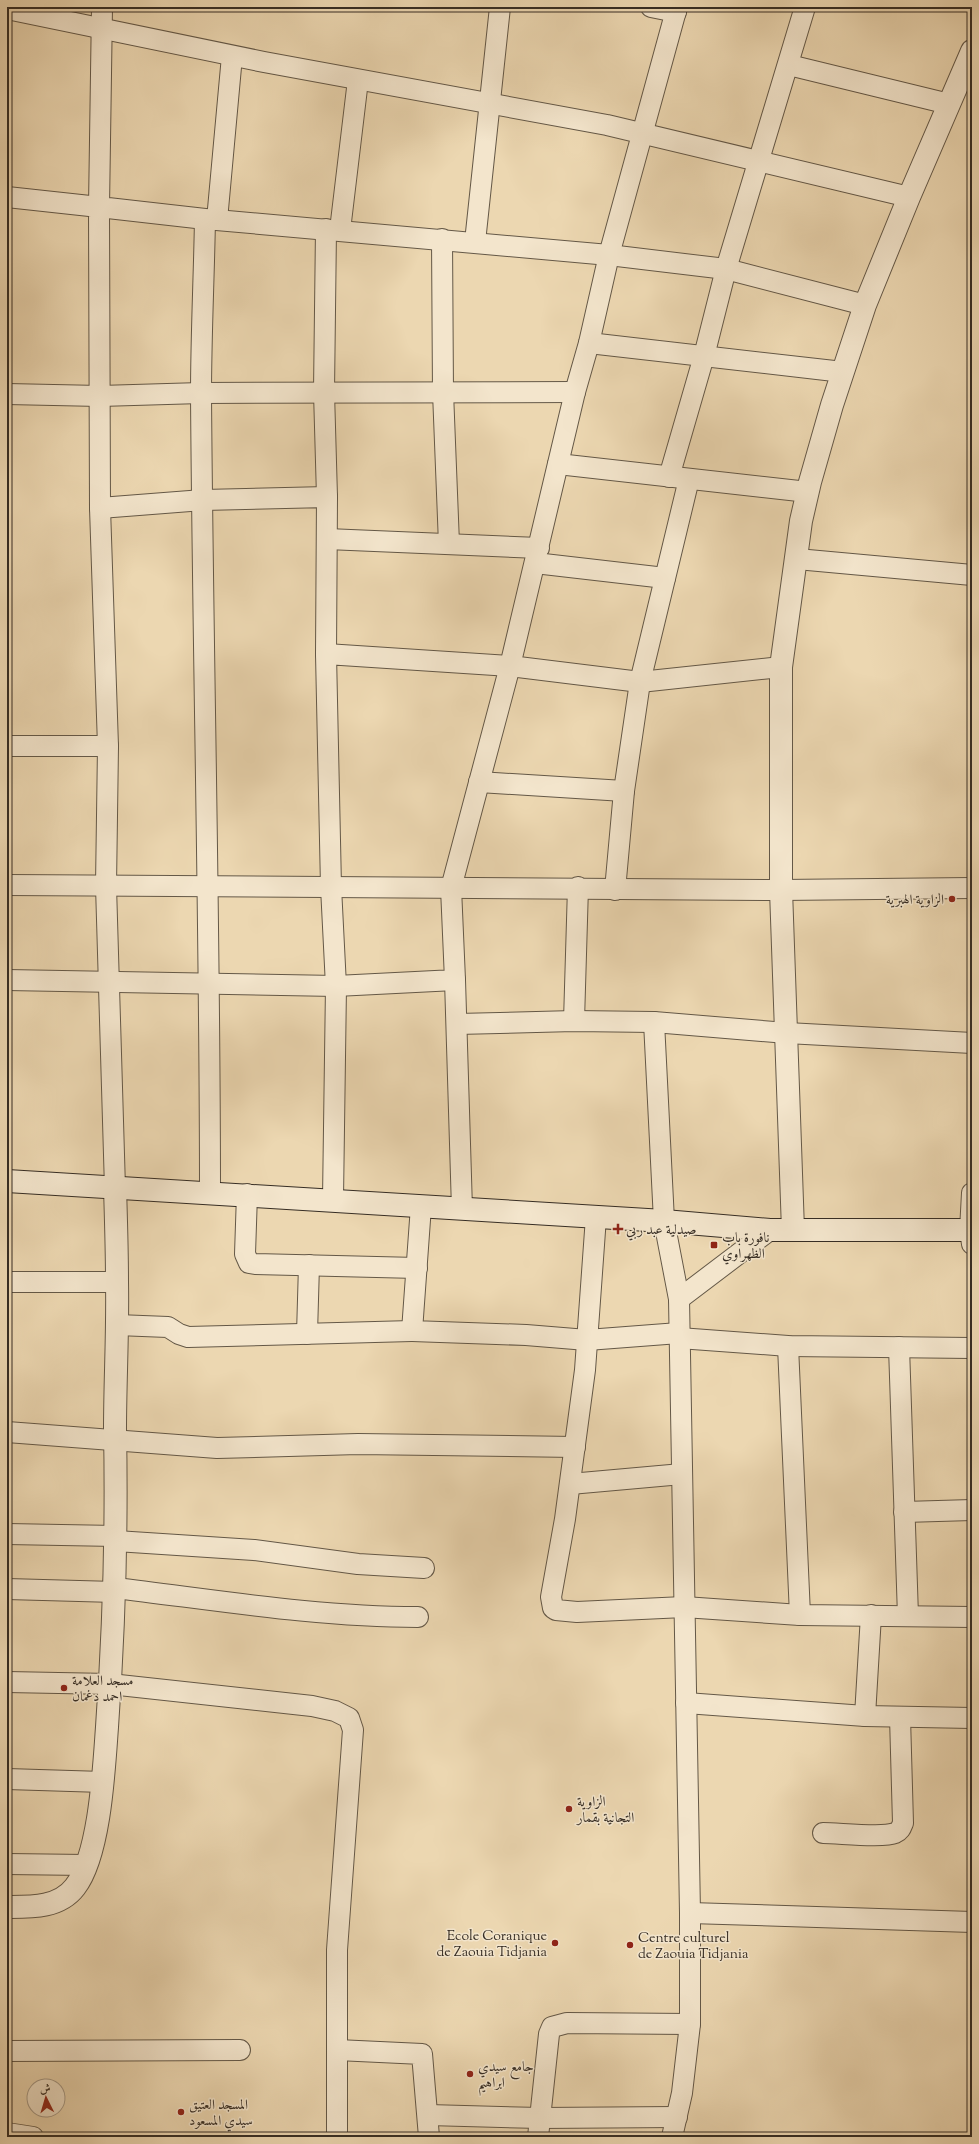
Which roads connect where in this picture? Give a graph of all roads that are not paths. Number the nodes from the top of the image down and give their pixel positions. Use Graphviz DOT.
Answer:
graph roads {
  1 [pos="102,7"];
  2 [pos="500,7"];
  3 [pos="651,7"];
  4 [pos="805,7"];
  5 [pos="7,9"];
  6 [pos="677,10"];
  7 [pos="101,29"];
  8 [pos="972,52"];
  9 [pos="232,56"];
  10 [pos="789,65"];
  11 [pos="358,80"];
  12 [pos="491,104"];
  13 [pos="949,104"];
  14 [pos="643,134"];
  15 [pos="759,161"];
  16 [pos="908,197"];
  17 [pos="7,198"];
  18 [pos="99,207"];
  19 [pos="211,219"];
  20 [pos="333,230"];
  21 [pos="442,239"];
  22 [pos="475,242"];
  23 [pos="609,255"];
  24 [pos="726,269"];
  25 [pos="865,305"];
  26 [pos="589,343"];
  27 [pos="704,356"];
  28 [pos="843,372"];
  29 [pos="324,392"];
  30 [pos="443,392"];
  31 [pos="575,392"];
  32 [pos="201,393"];
  33 [pos="7,394"];
  34 [pos="100,396"];
  35 [pos="558,464"];
  36 [pos="669,477"];
  37 [pos="689,479"];
  38 [pos="808,492"];
  39 [pos="327,497"];
  40 [pos="203,500"];
  41 [pos="100,508"];
  42 [pos="327,539"];
  43 [pos="449,544"];
  44 [pos="537,556"];
  45 [pos="797,559"];
  46 [pos="972,575"];
  47 [pos="665,578"];
  48 [pos="326,654"];
  49 [pos="510,666"];
  50 [pos="781,667"];
  51 [pos="640,682"];
  52 [pos="7,746"];
  53 [pos="108,746"];
  54 [pos="478,782"];
  55 [pos="624,791"];
  56 [pos="7,885"];
  57 [pos="106,886"];
  58 [pos="331,886"];
  59 [pos="578,887"];
  60 [pos="207,888"];
  61 [pos="451,888"];
  62 [pos="972,888"];
  63 [pos="616,890"];
  64 [pos="781,890"];
  65 [pos="7,980"];
  66 [pos="455,980"];
  67 [pos="108,981"];
  68 [pos="210,983"];
  69 [pos="336,986"];
  70 [pos="574,1021"];
  71 [pos="654,1022"];
  72 [pos="457,1024"];
  73 [pos="787,1033"];
  74 [pos="972,1043"];
  75 [pos="7,1181"];
  76 [pos="115,1188"];
  77 [pos="210,1192"];
  78 [pos="972,1193"];
  79 [pos="247,1194"];
  80 [pos="334,1199"];
  81 [pos="421,1206"];
  82 [pos="462,1209"];
  83 [pos="596,1217"];
  84 [pos="664,1221"];
  85 [pos="770,1230"];
  86 [pos="793,1230"];
  87 [pos="971,1235"];
  88 [pos="309,1265"];
  89 [pos="417,1268"];
  90 [pos="7,1282"];
  91 [pos="117,1282"];
  92 [pos="679,1299"];
  93 [pos="117,1325"];
  94 [pos="412,1331"];
  95 [pos="307,1334"];
  96 [pos="679,1335"];
  97 [pos="587,1340"];
  98 [pos="788,1346"];
  99 [pos="899,1347"];
  100 [pos="972,1348"];
  101 [pos="7,1432"];
  102 [pos="116,1440"];
  103 [pos="575,1447"];
  104 [pos="682,1474"];
  105 [pos="570,1484"];
  106 [pos="972,1510"];
  107 [pos="904,1512"];
  108 [pos="7,1534"];
  109 [pos="116,1538"];
  110 [pos="424,1568"];
  111 [pos="7,1589"];
  112 [pos="115,1590"];
  113 [pos="684,1607"];
  114 [pos="800,1615"];
  115 [pos="871,1616"];
  116 [pos="908,1616"];
  117 [pos="418,1617"];
  118 [pos="972,1617"];
  119 [pos="7,1682"];
  120 [pos="110,1684"];
  121 [pos="686,1704"];
  122 [pos="865,1716"];
  123 [pos="900,1716"];
  124 [pos="972,1718"];
  125 [pos="7,1779"];
  126 [pos="103,1782"];
  127 [pos="823,1833"];
  128 [pos="7,1864"];
  129 [pos="86,1865"];
  130 [pos="7,1907"];
  131 [pos="690,1913"];
  132 [pos="972,1922"];
  133 [pos="690,2024"];
  134 [pos="240,2050"];
  135 [pos="337,2050"];
  136 [pos="7,2051"];
  137 [pos="428,2115"];
  138 [pos="677,2117"];
  139 [pos="539,2127"];
  140 [pos="7,2133"];
  141 [pos="33,2137"];
  142 [pos="337,2137"];
  143 [pos="429,2137"];
  144 [pos="672,2137"];
  1 -- 7 [label="street"];
  2 -- 12 [label="street"];
  3 -- 6 [label="street"];
  4 -- 10 [label="street"];
  5 -- 7 [label="street"];
  6 -- 14 [label="street"];
  7 -- 9 [label="street"];
  7 -- 18 [label="street"];
  8 -- 13 [label="street"];
  9 -- 11 [label="street"];
  9 -- 19 [label="street"];
  10 -- 13 [label="street"];
  10 -- 15 [label="street"];
  11 -- 12 [label="street"];
  11 -- 20 [label="street"];
  12 -- 14 [label="street"];
  12 -- 22 [label="street"];
  13 -- 16 [label="street"];
  14 -- 15 [label="street"];
  14 -- 23 [label="street"];
  15 -- 16 [label="street"];
  15 -- 24 [label="street"];
  16 -- 25 [label="street"];
  17 -- 18 [label="street"];
  18 -- 19 [label="street"];
  18 -- 34 [label="street"];
  19 -- 20 [label="street"];
  19 -- 32 [label="street"];
  20 -- 21 [label="street"];
  20 -- 29 [label="street"];
  21 -- 22 [label="street"];
  21 -- 30 [label="street"];
  22 -- 23 [label="street"];
  23 -- 24 [label="street"];
  23 -- 26 [label="street"];
  24 -- 25 [label="street"];
  24 -- 27 [label="street"];
  25 -- 28 [label="street"];
  26 -- 27 [label="street"];
  26 -- 31 [label="street"];
  27 -- 28 [label="street"];
  27 -- 36 [label="street"];
  28 -- 38 [label="street"];
  29 -- 30 [label="street"];
  29 -- 32 [label="street"];
  29 -- 39 [label="street"];
  30 -- 31 [label="street"];
  30 -- 43 [label="street"];
  31 -- 35 [label="street"];
  32 -- 34 [label="street"];
  32 -- 40 [label="street"];
  33 -- 34 [label="street"];
  34 -- 41 [label="street"];
  35 -- 36 [label="street"];
  35 -- 44 [label="street"];
  36 -- 37 [label="street"];
  37 -- 38 [label="street"];
  37 -- 47 [label="street"];
  38 -- 45 [label="street"];
  39 -- 40 [label="street"];
  39 -- 42 [label="street"];
  40 -- 41 [label="street"];
  40 -- 60 [label="street"];
  41 -- 53 [label="street"];
  42 -- 43 [label="street"];
  42 -- 48 [label="street"];
  43 -- 44 [label="street"];
  44 -- 47 [label="street"];
  44 -- 49 [label="street"];
  45 -- 46 [label="street"];
  45 -- 50 [label="street"];
  47 -- 51 [label="street"];
  48 -- 49 [label="street"];
  48 -- 58 [label="street"];
  49 -- 51 [label="street"];
  49 -- 54 [label="street"];
  50 -- 51 [label="street"];
  50 -- 64 [label="street"];
  51 -- 55 [label="street"];
  52 -- 53 [label="street"];
  53 -- 57 [label="street"];
  54 -- 55 [label="street"];
  54 -- 61 [label="street"];
  55 -- 63 [label="street"];
  56 -- 57 [label="street"];
  57 -- 60 [label="street"];
  57 -- 67 [label="street"];
  58 -- 60 [label="street"];
  58 -- 61 [label="street"];
  58 -- 69 [label="street"];
  59 -- 61 [label="street"];
  59 -- 63 [label="street"];
  59 -- 70 [label="street"];
  60 -- 68 [label="street"];
  61 -- 66 [label="street"];
  62 -- 64 [label="street"];
  63 -- 64 [label="street"];
  64 -- 73 [label="street"];
  65 -- 67 [label="street"];
  66 -- 69 [label="street"];
  66 -- 72 [label="street"];
  67 -- 68 [label="street"];
  67 -- 76 [label="street"];
  68 -- 69 [label="street"];
  68 -- 77 [label="street"];
  69 -- 80 [label="street"];
  70 -- 71 [label="street"];
  70 -- 72 [label="street"];
  71 -- 73 [label="street"];
  71 -- 84 [label="street"];
  72 -- 82 [label="street"];
  73 -- 74 [label="street"];
  73 -- 86 [label="street"];
  75 -- 76 [label="street"];
  76 -- 77 [label="street"];
  76 -- 91 [label="street"];
  77 -- 79 [label="street"];
  78 -- 87 [label="street"];
  79 -- 80 [label="street"];
  79 -- 88 [label="street"];
  80 -- 81 [label="street"];
  81 -- 82 [label="street"];
  81 -- 89 [label="street"];
  82 -- 83 [label="street"];
  83 -- 84 [label="street"];
  83 -- 97 [label="street"];
  84 -- 85 [label="street"];
  84 -- 92 [label="street"];
  85 -- 86 [label="street"];
  85 -- 92 [label="street"];
  86 -- 87 [label="street"];
  88 -- 89 [label="street"];
  88 -- 95 [label="street"];
  89 -- 94 [label="street"];
  90 -- 91 [label="street"];
  91 -- 93 [label="street"];
  92 -- 96 [label="street"];
  93 -- 95 [label="street"];
  93 -- 102 [label="street"];
  94 -- 95 [label="street"];
  94 -- 97 [label="street"];
  96 -- 97 [label="street"];
  96 -- 98 [label="street"];
  96 -- 104 [label="street"];
  97 -- 103 [label="street"];
  98 -- 99 [label="street"];
  98 -- 114 [label="street"];
  99 -- 100 [label="street"];
  99 -- 107 [label="street"];
  101 -- 102 [label="street"];
  102 -- 103 [label="street"];
  102 -- 109 [label="street"];
  103 -- 105 [label="street"];
  104 -- 105 [label="street"];
  104 -- 113 [label="street"];
  105 -- 113 [label="street"];
  106 -- 107 [label="street"];
  107 -- 116 [label="street"];
  108 -- 109 [label="street"];
  109 -- 110 [label="street"];
  109 -- 112 [label="street"];
  111 -- 112 [label="street"];
  112 -- 117 [label="street"];
  112 -- 120 [label="street"];
  113 -- 114 [label="street"];
  113 -- 121 [label="street"];
  114 -- 115 [label="street"];
  115 -- 116 [label="street"];
  115 -- 122 [label="street"];
  116 -- 118 [label="street"];
  119 -- 120 [label="street"];
  120 -- 126 [label="street"];
  120 -- 135 [label="street"];
  121 -- 122 [label="street"];
  121 -- 131 [label="street"];
  122 -- 123 [label="street"];
  123 -- 124 [label="street"];
  123 -- 127 [label="street"];
  125 -- 126 [label="street"];
  126 -- 129 [label="street"];
  128 -- 129 [label="street"];
  129 -- 130 [label="street"];
  131 -- 132 [label="street"];
  131 -- 133 [label="street"];
  133 -- 138 [label="street"];
  133 -- 139 [label="street"];
  134 -- 136 [label="street"];
  135 -- 137 [label="street"];
  135 -- 142 [label="street"];
  137 -- 139 [label="street"];
  137 -- 143 [label="street"];
  138 -- 139 [label="street"];
  138 -- 144 [label="street"];
  140 -- 141 [label="street"];
}
